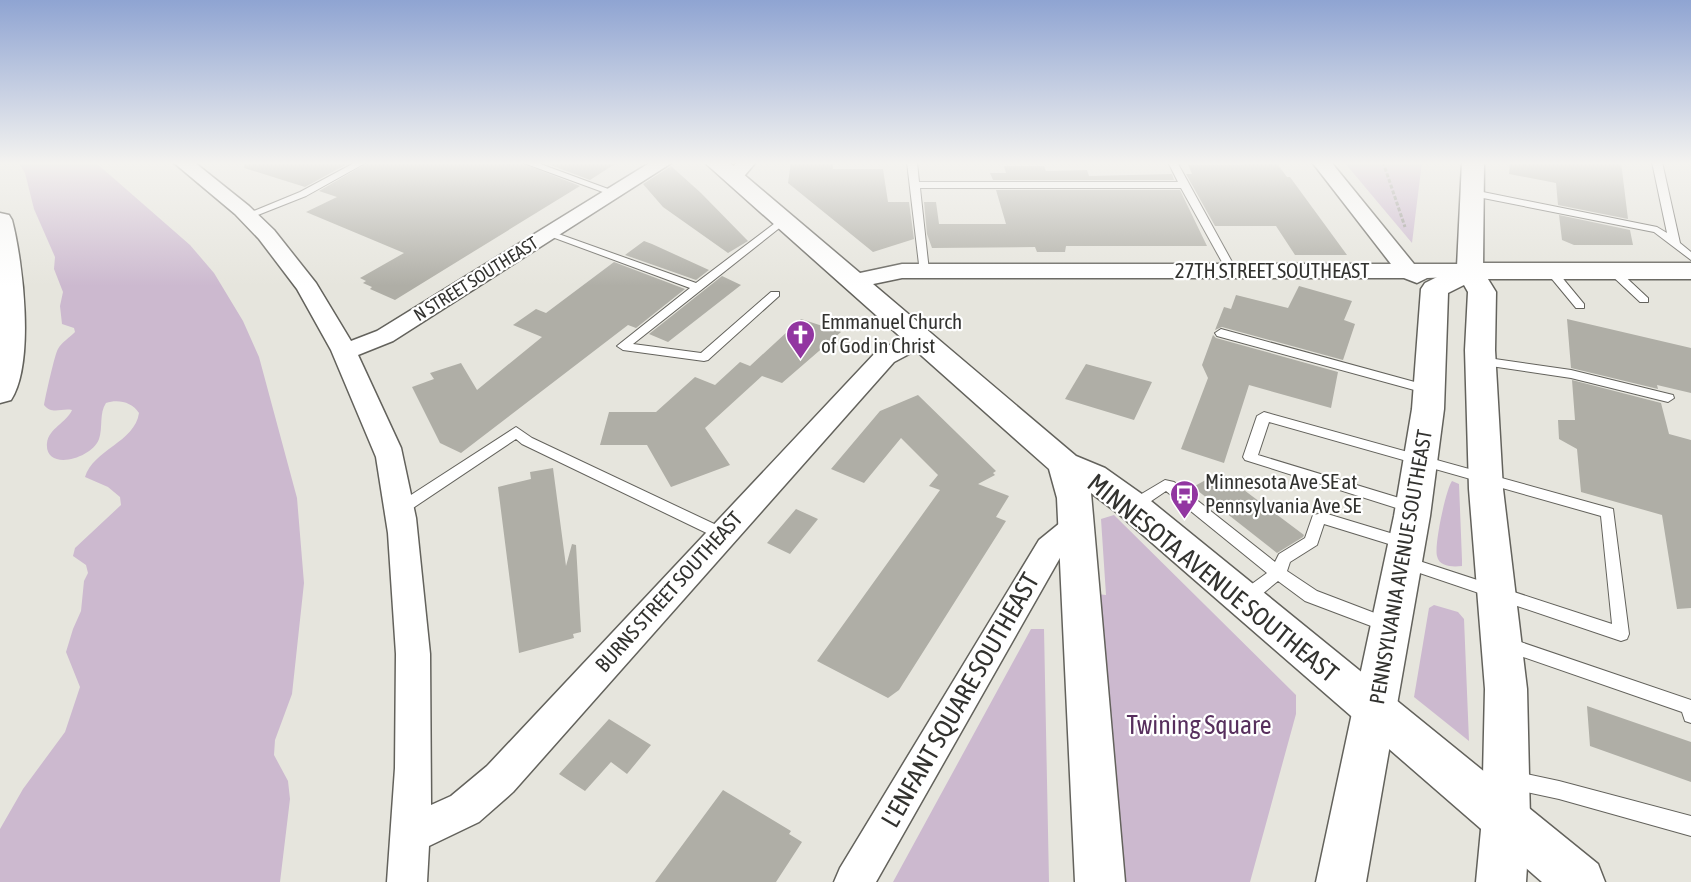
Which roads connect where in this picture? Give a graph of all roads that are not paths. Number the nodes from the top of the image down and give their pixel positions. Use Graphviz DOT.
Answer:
graph roads {
  1 [pos="237,203"];
  2 [pos="279,203"];
  3 [pos="598,203"];
  4 [pos="767,203"];
  5 [pos="916,203"];
  6 [pos="1195,203"];
  7 [pos="1354,203"];
  8 [pos="1473,203"];
  9 [pos="1522,203"];
  10 [pos="1666,203"];
  11 [pos="249,215"];
  12 [pos="0,220"];
  13 [pos="783,220"];
  14 [pos="549,234"];
  15 [pos="1675,245"];
  16 [pos="1691,257"];
  17 [pos="1407,270"];
  18 [pos="924,271"];
  19 [pos="1232,271"];
  20 [pos="1470,271"];
  21 [pos="1551,271"];
  22 [pos="1613,271"];
  23 [pos="1691,271"];
  24 [pos="854,282"];
  25 [pos="698,287"];
  26 [pos="1435,289"];
  27 [pos="775,294"];
  28 [pos="1644,300"];
  29 [pos="1580,306"];
  30 [pos="1221,333"];
  31 [pos="920,339"];
  32 [pos="345,352"];
  33 [pos="1481,361"];
  34 [pos="1429,390"];
  35 [pos="0,393"];
  36 [pos="1668,398"];
  37 [pos="1420,460"];
  38 [pos="1064,464"];
  39 [pos="1486,477"];
  40 [pos="1133,506"];
  41 [pos="402,508"];
  42 [pos="1414,508"];
  43 [pos="1076,526"];
  44 [pos="722,534"];
  45 [pos="1406,553"];
  46 [pos="1278,573"];
  47 [pos="1497,592"];
  48 [pos="1244,599"];
  49 [pos="1392,626"];
  50 [pos="1502,643"];
  51 [pos="1376,710"];
  52 [pos="1691,715"];
  53 [pos="1506,799"];
  54 [pos="1691,826"];
  55 [pos="411,834"];
  56 [pos="406,882"];
  57 [pos="854,882"];
  58 [pos="1100,882"];
  59 [pos="1341,882"];
  60 [pos="1501,882"];
  61 [pos="1580,882"];
  1 -- 11 [label="street"];
  2 -- 11 [label="lane"];
  3 -- 14 [label="street, N STREET SOUTHEAST"];
  4 -- 13 [label="main road, MINNESOTA AVENUE SOUTHEAST"];
  5 -- 18 [label="lane"];
  6 -- 19 [label="lane"];
  7 -- 17 [label="street"];
  8 -- 20 [label="main road"];
  9 -- 15 [label="lane"];
  10 -- 15 [label="lane"];
  11 -- 32 [label="street"];
  12 -- 35 [label="main road"];
  13 -- 24 [label="main road, MINNESOTA AVENUE SOUTHEAST"];
  13 -- 25 [label="lane"];
  14 -- 25 [label="lane"];
  14 -- 32 [label="street, N STREET SOUTHEAST"];
  15 -- 16 [label="lane"];
  17 -- 19 [label="street, 27TH STREET SOUTHEAST"];
  17 -- 20 [label="street, 27TH STREET SOUTHEAST"];
  17 -- 26 [label="street"];
  18 -- 19 [label="street, 27TH STREET SOUTHEAST"];
  18 -- 24 [label="street, 27TH STREET SOUTHEAST"];
  20 -- 21 [label="main road, 27TH STREET SOUTHEAST"];
  20 -- 26 [label="main road"];
  20 -- 33 [label="main road"];
  21 -- 22 [label="main road, 27TH STREET SOUTHEAST"];
  21 -- 29 [label="lane"];
  22 -- 23 [label="main road, 27TH STREET SOUTHEAST"];
  22 -- 28 [label="lane"];
  24 -- 31 [label="main road, MINNESOTA AVENUE SOUTHEAST"];
  25 -- 27 [label="lane"];
  26 -- 34 [label="main road, PENNSYLVANIA AVENUE SOUTHEAST"];
  30 -- 34 [label="lane"];
  31 -- 38 [label="main road, MINNESOTA AVENUE SOUTHEAST"];
  31 -- 44 [label="street, BURNS STREET SOUTHEAST"];
  32 -- 41 [label="street"];
  33 -- 36 [label="lane"];
  33 -- 39 [label="main road"];
  34 -- 37 [label="main road, PENNSYLVANIA AVENUE SOUTHEAST"];
  37 -- 39 [label="lane"];
  37 -- 42 [label="main road, PENNSYLVANIA AVENUE SOUTHEAST"];
  37 -- 42 [label="lane"];
  38 -- 40 [label="main road, MINNESOTA AVENUE SOUTHEAST"];
  38 -- 43 [label="main road, MINNESOTA AVENUE SOUTHEAST"];
  39 -- 47 [label="main road"];
  39 -- 47 [label="lane"];
  40 -- 46 [label="lane"];
  40 -- 48 [label="main road, MINNESOTA AVENUE SOUTHEAST"];
  41 -- 44 [label="lane"];
  41 -- 55 [label="street"];
  42 -- 45 [label="main road, PENNSYLVANIA AVENUE SOUTHEAST"];
  43 -- 57 [label="street, L'ENFANT SQUARE SOUTHEAST"];
  43 -- 58 [label="main road, MINNESOTA AVENUE SOUTHEAST"];
  44 -- 55 [label="street, BURNS STREET SOUTHEAST"];
  45 -- 46 [label="lane"];
  45 -- 47 [label="lane"];
  45 -- 49 [label="main road, PENNSYLVANIA AVENUE SOUTHEAST"];
  46 -- 48 [label="lane"];
  46 -- 49 [label="lane"];
  47 -- 50 [label="main road"];
  48 -- 51 [label="main road, MINNESOTA AVENUE SOUTHEAST"];
  49 -- 51 [label="main road, PENNSYLVANIA AVENUE SOUTHEAST"];
  50 -- 52 [label="lane"];
  50 -- 53 [label="main road"];
  51 -- 53 [label="main road, MINNESOTA AVENUE SOUTHEAST"];
  51 -- 59 [label="main road, PENNSYLVANIA AVENUE SOUTHEAST"];
  53 -- 54 [label="lane"];
  53 -- 60 [label="main road"];
  53 -- 61 [label="main road, MINNESOTA AVENUE SOUTHEAST"];
  55 -- 56 [label="street"];
}
